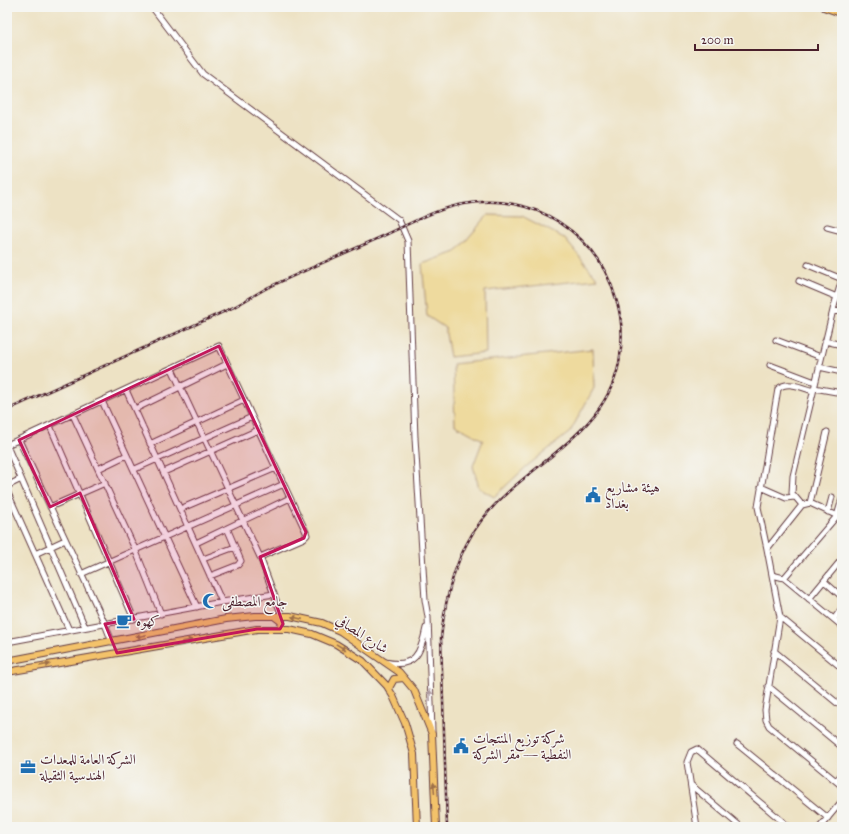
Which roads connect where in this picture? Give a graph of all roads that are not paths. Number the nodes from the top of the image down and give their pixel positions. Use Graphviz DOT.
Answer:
graph roads {
  1 [pos="152,7"];
  2 [pos="825,7"];
  3 [pos="842,13"];
  4 [pos="827,227"];
  5 [pos="842,231"];
  6 [pos="808,265"];
  7 [pos="800,281"];
  8 [pos="842,282"];
  9 [pos="836,297"];
  10 [pos="832,310"];
  11 [pos="842,312"];
  12 [pos="776,340"];
  13 [pos="825,341"];
  14 [pos="842,345"];
  15 [pos="821,357"];
  16 [pos="227,364"];
  17 [pos="770,365"];
  18 [pos="819,367"];
  19 [pos="172,369"];
  20 [pos="842,372"];
  21 [pos="181,386"];
  22 [pos="814,387"];
  23 [pos="126,390"];
  24 [pos="842,393"];
  25 [pos="244,400"];
  26 [pos="102,401"];
  27 [pos="135,409"];
  28 [pos="73,415"];
  29 [pos="252,417"];
  30 [pos="198,422"];
  31 [pos="50,426"];
  32 [pos="258,430"];
  33 [pos="827,432"];
  34 [pos="205,437"];
  35 [pos="20,440"];
  36 [pos="150,444"];
  37 [pos="7,446"];
  38 [pos="210,451"];
  39 [pos="127,455"];
  40 [pos="157,459"];
  41 [pos="276,468"];
  42 [pos="98,469"];
  43 [pos="135,469"];
  44 [pos="164,472"];
  45 [pos="21,479"];
  46 [pos="105,483"];
  47 [pos="284,484"];
  48 [pos="7,486"];
  49 [pos="761,487"];
  50 [pos="228,489"];
  51 [pos="7,491"];
  52 [pos="80,494"];
  53 [pos="794,497"];
  54 [pos="832,497"];
  55 [pos="290,498"];
  56 [pos="842,499"];
  57 [pos="810,503"];
  58 [pos="236,505"];
  59 [pos="802,505"];
  60 [pos="50,507"];
  61 [pos="180,509"];
  62 [pos="828,512"];
  63 [pos="840,517"];
  64 [pos="243,520"];
  65 [pos="188,526"];
  66 [pos="227,528"];
  67 [pos="165,537"];
  68 [pos="65,540"];
  69 [pos="196,543"];
  70 [pos="50,547"];
  71 [pos="235,547"];
  72 [pos="135,549"];
  73 [pos="767,549"];
  74 [pos="35,554"];
  75 [pos="260,557"];
  76 [pos="842,558"];
  77 [pos="203,559"];
  78 [pos="109,562"];
  79 [pos="81,574"];
  80 [pos="772,575"];
  81 [pos="210,576"];
  82 [pos="784,578"];
  83 [pos="824,581"];
  84 [pos="274,594"];
  85 [pos="842,597"];
  86 [pos="810,599"];
  87 [pos="222,602"];
  88 [pos="197,607"];
  89 [pos="842,608"];
  90 [pos="161,614"];
  91 [pos="273,616"];
  92 [pos="282,616"];
  93 [pos="428,617"];
  94 [pos="780,617"];
  95 [pos="134,619"];
  96 [pos="834,619"];
  97 [pos="105,624"];
  98 [pos="322,624"];
  99 [pos="842,626"];
  100 [pos="84,627"];
  101 [pos="283,629"];
  102 [pos="69,630"];
  103 [pos="316,635"];
  104 [pos="113,641"];
  105 [pos="7,642"];
  106 [pos="104,643"];
  107 [pos="774,651"];
  108 [pos="117,653"];
  109 [pos="104,655"];
  110 [pos="7,661"];
  111 [pos="382,661"];
  112 [pos="842,668"];
  113 [pos="7,672"];
  114 [pos="404,678"];
  115 [pos="768,686"];
  116 [pos="389,688"];
  117 [pos="842,707"];
  118 [pos="432,734"];
  119 [pos="737,744"];
  120 [pos="842,747"];
  121 [pos="842,774"];
  122 [pos="836,781"];
  123 [pos="691,785"];
  124 [pos="842,786"];
  125 [pos="842,801"];
  126 [pos="828,818"];
  127 [pos="417,827"];
  128 [pos="436,827"];
  129 [pos="697,827"];
  130 [pos="741,827"];
  131 [pos="789,827"];
  132 [pos="820,827"];
  1 -- 93 [label="street"];
  2 -- 3 [label="highway"];
  4 -- 5 [label="street"];
  6 -- 8 [label="street"];
  7 -- 9 [label="street"];
  8 -- 9 [label="street"];
  9 -- 10 [label="street"];
  10 -- 11 [label="street"];
  10 -- 13 [label="street"];
  12 -- 15 [label="street"];
  13 -- 14 [label="street"];
  13 -- 15 [label="street"];
  15 -- 18 [label="street"];
  16 -- 19 [label="street"];
  16 -- 21 [label="street"];
  16 -- 25 [label="street"];
  17 -- 22 [label="street"];
  18 -- 20 [label="street"];
  18 -- 22 [label="street"];
  19 -- 21 [label="street"];
  19 -- 23 [label="street"];
  21 -- 27 [label="street"];
  21 -- 30 [label="street"];
  22 -- 24 [label="street"];
  22 -- 49 [label="street"];
  22 -- 53 [label="street"];
  23 -- 26 [label="street"];
  23 -- 27 [label="street"];
  25 -- 29 [label="street"];
  25 -- 30 [label="street"];
  26 -- 28 [label="street"];
  26 -- 39 [label="street"];
  27 -- 36 [label="street"];
  28 -- 31 [label="street"];
  28 -- 42 [label="street"];
  29 -- 32 [label="street"];
  29 -- 34 [label="street"];
  30 -- 34 [label="street"];
  30 -- 36 [label="street"];
  31 -- 35 [label="street"];
  31 -- 52 [label="street"];
  32 -- 38 [label="street"];
  32 -- 41 [label="street"];
  33 -- 57 [label="street"];
  34 -- 38 [label="street"];
  34 -- 40 [label="street"];
  35 -- 37 [label="street"];
  35 -- 60 [label="street"];
  36 -- 40 [label="street"];
  37 -- 45 [label="street"];
  38 -- 44 [label="street"];
  38 -- 50 [label="street"];
  39 -- 42 [label="street"];
  39 -- 43 [label="street"];
  40 -- 43 [label="street"];
  40 -- 44 [label="street"];
  41 -- 47 [label="street"];
  41 -- 50 [label="street"];
  42 -- 46 [label="street"];
  43 -- 67 [label="street"];
  44 -- 61 [label="street"];
  45 -- 48 [label="street"];
  45 -- 70 [label="street"];
  46 -- 52 [label="street"];
  46 -- 72 [label="street"];
  47 -- 55 [label="street"];
  47 -- 58 [label="street"];
  49 -- 53 [label="street"];
  49 -- 73 [label="street"];
  50 -- 58 [label="street"];
  50 -- 61 [label="street"];
  51 -- 74 [label="street"];
  52 -- 60 [label="street"];
  52 -- 78 [label="street"];
  53 -- 59 [label="street"];
  54 -- 62 [label="street"];
  55 -- 64 [label="street"];
  55 -- 75 [label="street"];
  56 -- 63 [label="street"];
  57 -- 59 [label="street"];
  57 -- 62 [label="street"];
  58 -- 64 [label="street"];
  58 -- 65 [label="street"];
  59 -- 73 [label="street"];
  60 -- 68 [label="street"];
  61 -- 65 [label="street"];
  62 -- 63 [label="street"];
  63 -- 82 [label="street"];
  64 -- 66 [label="street"];
  64 -- 75 [label="street"];
  65 -- 67 [label="street"];
  65 -- 69 [label="street"];
  66 -- 69 [label="street"];
  66 -- 71 [label="street"];
  67 -- 72 [label="street"];
  67 -- 88 [label="street"];
  68 -- 70 [label="street"];
  68 -- 79 [label="street"];
  69 -- 77 [label="street"];
  70 -- 74 [label="street"];
  70 -- 100 [label="street"];
  71 -- 77 [label="street"];
  71 -- 81 [label="street"];
  72 -- 78 [label="street"];
  72 -- 90 [label="street"];
  73 -- 80 [label="street"];
  74 -- 102 [label="street"];
  75 -- 84 [label="street"];
  76 -- 83 [label="street"];
  77 -- 81 [label="street"];
  78 -- 79 [label="street"];
  78 -- 95 [label="street"];
  79 -- 97 [label="street"];
  80 -- 82 [label="street"];
  80 -- 94 [label="street"];
  81 -- 87 [label="street"];
  82 -- 86 [label="street"];
  83 -- 85 [label="street"];
  83 -- 86 [label="street"];
  84 -- 87 [label="street"];
  84 -- 92 [label="street"];
  86 -- 96 [label="street"];
  87 -- 88 [label="street"];
  88 -- 90 [label="street"];
  89 -- 96 [label="street"];
  90 -- 95 [label="street"];
  91 -- 92 [label="main road, شارع المصافي"];
  91 -- 101 [label="main road"];
  91 -- 104 [label="main road, شارع المصافي, one-way"];
  98 -- 92 [label="main road, شارع المصافي, one-way"];
  92 -- 101 [label="main road"];
  93 -- 111 [label="street"];
  118 -- 93 [label="street, one-way"];
  94 -- 107 [label="street"];
  94 -- 112 [label="street"];
  95 -- 97 [label="street"];
  96 -- 99 [label="street"];
  97 -- 100 [label="street"];
  97 -- 104 [label="street"];
  98 -- 103 [label="main road"];
  98 -- 111 [label="main road, شارع المصافي"];
  100 -- 102 [label="street"];
  101 -- 103 [label="main road, شارع المصافي"];
  108 -- 101 [label="main road, شارع المصافي, one-way"];
  102 -- 105 [label="street"];
  103 -- 116 [label="main road, شارع المصافي, one-way"];
  104 -- 106 [label="main road, شارع المصافي"];
  104 -- 108 [label="main road"];
  106 -- 109 [label="main road"];
  106 -- 110 [label="main road, شارع المصافي"];
  107 -- 115 [label="street"];
  107 -- 117 [label="street"];
  108 -- 109 [label="main road, شارع المصافي"];
  113 -- 109 [label="main road, شارع المصافي, one-way"];
  111 -- 114 [label="main road, شارع المصافي"];
  114 -- 116 [label="main road"];
  114 -- 118 [label="main road, شارع المصافي"];
  115 -- 120 [label="street"];
  115 -- 122 [label="street"];
  116 -- 127 [label="main road, شارع المصافي"];
  128 -- 118 [label="main road, شارع المصافي, one-way"];
  119 -- 126 [label="street"];
  121 -- 122 [label="street"];
  122 -- 124 [label="street"];
  123 -- 129 [label="street"];
  123 -- 130 [label="street"];
  123 -- 131 [label="street"];
  125 -- 126 [label="street"];
  126 -- 132 [label="street"];
}
